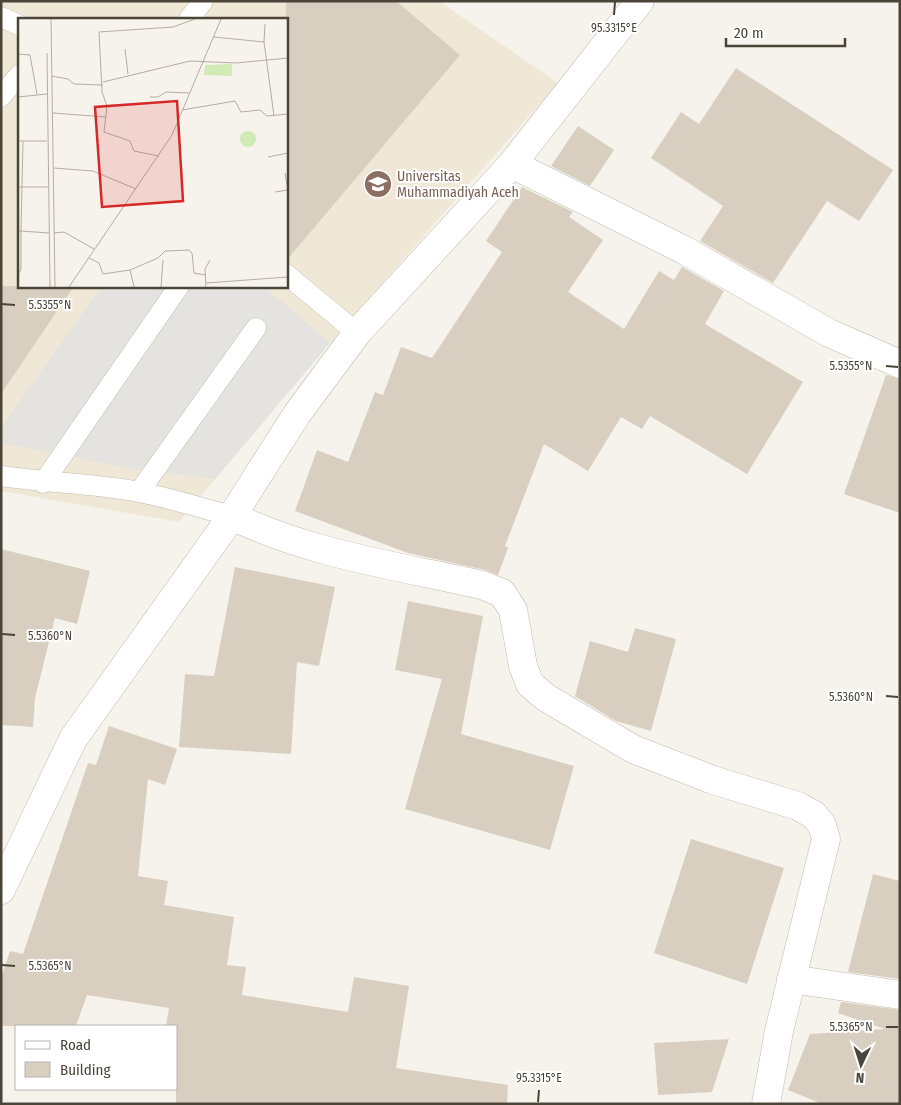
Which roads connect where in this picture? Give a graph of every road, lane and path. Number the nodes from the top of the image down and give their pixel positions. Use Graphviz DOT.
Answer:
graph roads {
  1 [pos="203,1"];
  2 [pos="640,1"];
  3 [pos="1,17"];
  4 [pos="190,18"];
  5 [pos="18,25"];
  6 [pos="18,76"];
  7 [pos="1,96"];
  8 [pos="512,164"];
  9 [pos="288,276"];
  10 [pos="178,288"];
  11 [pos="256,328"];
  12 [pos="357,333"];
  13 [pos="900,364"];
  14 [pos="1,476"];
  15 [pos="43,483"];
  16 [pos="139,492"];
  17 [pos="232,516"];
  18 [pos="1,890"];
  19 [pos="791,979"];
  20 [pos="900,995"];
  21 [pos="766,1104"];
  1 -- 4 [label="lane"];
  2 -- 8 [label="street"];
  3 -- 5 [label="lane"];
  6 -- 7 [label="lane"];
  8 -- 12 [label="street"];
  8 -- 13 [label="street"];
  9 -- 12 [label="lane"];
  10 -- 15 [label="lane"];
  11 -- 16 [label="lane"];
  12 -- 17 [label="street"];
  14 -- 15 [label="lane"];
  15 -- 16 [label="lane"];
  16 -- 17 [label="lane"];
  17 -- 18 [label="street"];
  17 -- 19 [label="street"];
  19 -- 20 [label="street"];
  19 -- 21 [label="street"];
}
